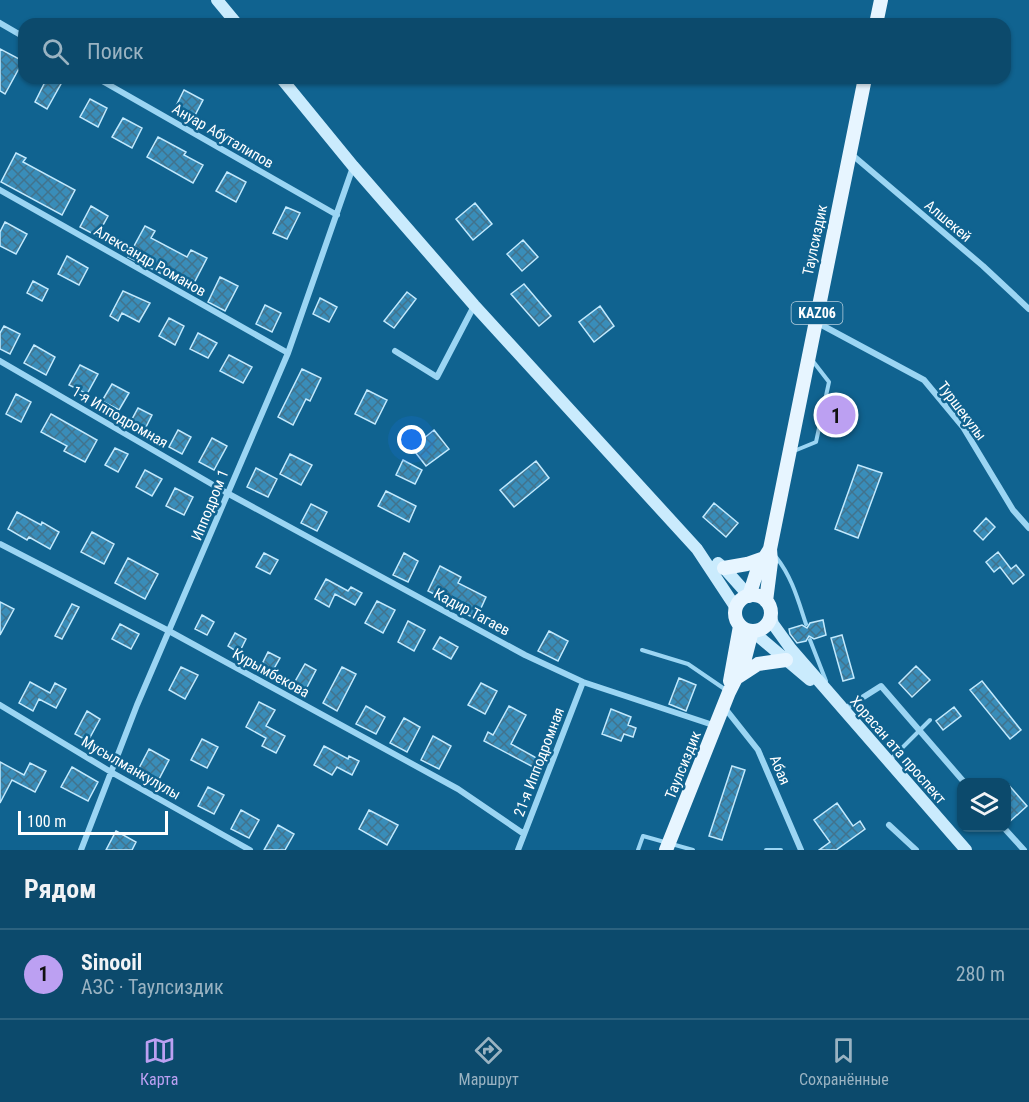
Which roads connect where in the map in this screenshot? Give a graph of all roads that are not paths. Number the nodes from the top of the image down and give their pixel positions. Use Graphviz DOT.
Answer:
graph roads {
  1 [pos="218,0"];
  2 [pos="881,0"];
  3 [pos="232,18"];
  4 [pos="877,18"];
  5 [pos="0,23"];
  6 [pos="18,34"];
  7 [pos="108,84"];
  8 [pos="286,84"];
  9 [pos="864,84"];
  10 [pos="850,153"];
  11 [pos="353,166"];
  12 [pos="0,190"];
  13 [pos="337,215"];
  14 [pos="474,305"];
  15 [pos="1029,309"];
  16 [pos="815,322"];
  17 [pos="395,351"];
  18 [pos="288,353"];
  19 [pos="808,355"];
  20 [pos="0,361"];
  21 [pos="788,454"];
  22 [pos="227,493"];
  23 [pos="1029,528"];
  24 [pos="0,544"];
  25 [pos="697,549"];
  26 [pos="767,553"];
  27 [pos="724,568"];
  28 [pos="749,596"];
  29 [pos="736,608"];
  30 [pos="768,608"];
  31 [pos="806,624"];
  32 [pos="746,628"];
  33 [pos="169,631"];
  34 [pos="810,640"];
  35 [pos="642,650"];
  36 [pos="786,660"];
  37 [pos="738,677"];
  38 [pos="582,682"];
  39 [pos="729,692"];
  40 [pos="832,698"];
  41 [pos="0,705"];
  42 [pos="724,707"];
  43 [pos="843,710"];
  44 [pos="930,720"];
  45 [pos="717,726"];
  46 [pos="919,731"];
  47 [pos="888,761"];
  48 [pos="111,772"];
  49 [pos="960,778"];
  50 [pos="890,825"];
  51 [pos="1008,832"];
  52 [pos="524,834"];
  53 [pos="668,846"];
  54 [pos="81,850"];
  55 [pos="250,850"];
  56 [pos="518,850"];
  57 [pos="638,850"];
  58 [pos="693,850"];
  59 [pos="766,850"];
  60 [pos="781,850"];
  61 [pos="801,850"];
  62 [pos="916,850"];
  63 [pos="966,850"];
  64 [pos="1024,850"];
  1 -- 3 [label="main road"];
  2 -- 4 [label="main road"];
  5 -- 6 [label="street"];
  7 -- 13 [label="street, Ануар Абуталипов"];
  8 -- 11 [label="main road"];
  9 -- 10 [label="main road, Таулсиздик / KAZ06"];
  10 -- 15 [label="street, Алшекей"];
  10 -- 16 [label="main road, Таулсиздик / KAZ06"];
  11 -- 13 [label="street, Ипподром 1"];
  11 -- 14 [label="main road"];
  12 -- 18 [label="street, Александр Романов"];
  13 -- 18 [label="street, Ипподром 1"];
  14 -- 17 [label="street"];
  14 -- 25 [label="main road"];
  16 -- 19 [label="main road, Таулсиздик / KAZ06"];
  16 -- 23 [label="street, Туршекулы"];
  18 -- 22 [label="street, Ипподром 1"];
  19 -- 21 [label="main road, Таулсиздик / KAZ06"];
  19 -- 21 [label="lane"];
  20 -- 22 [label="street, 1-я Ипподромная"];
  21 -- 26 [label="main road, Таулсиздик / KAZ06"];
  22 -- 33 [label="street, Ипподром 1"];
  22 -- 38 [label="street, Кадир Тагаев"];
  24 -- 33 [label="street, Курымбекова"];
  25 -- 27 [label="main road"];
  25 -- 29 [label="main road"];
  26 -- 27 [label="main road"];
  26 -- 28 [label="main road, Таулсиздик / KAZ06"];
  26 -- 30 [label="main road, Таулсиздик / KAZ06"];
  26 -- 31 [label="lane"];
  27 -- 28 [label="main road"];
  28 -- 29 [label="main road"];
  28 -- 30 [label="main road"];
  29 -- 32 [label="main road"];
  30 -- 32 [label="main road"];
  30 -- 40 [label="main road, Хорасан ата проспект"];
  32 -- 36 [label="main road, Хорасан ата проспект"];
  32 -- 37 [label="main road, Таулсиздик"];
  32 -- 39 [label="main road, Таулсиздик"];
  33 -- 48 [label="street, Ипподром 1"];
  33 -- 52 [label="street, Курымбекова"];
  34 -- 40 [label="lane"];
  35 -- 39 [label="lane"];
  36 -- 37 [label="main road"];
  36 -- 40 [label="main road, Хорасан ата проспект"];
  37 -- 39 [label="main road, Таулсиздик"];
  38 -- 45 [label="street, Кадир Тагаев"];
  38 -- 52 [label="street, 21-я Ипподромная"];
  39 -- 42 [label="main road, Таулсиздик"];
  40 -- 43 [label="main road, Хорасан ата проспект"];
  41 -- 48 [label="street, Мусылманкулулы"];
  42 -- 45 [label="main road, Таулсиздик"];
  42 -- 61 [label="street, Абая"];
  43 -- 46 [label="street"];
  43 -- 47 [label="main road, Хорасан ата проспект"];
  44 -- 46 [label="lane"];
  45 -- 53 [label="main road, Таулсиздик"];
  46 -- 47 [label="lane"];
  46 -- 49 [label="street"];
  47 -- 63 [label="main road, Хорасан ата проспект"];
  48 -- 54 [label="street, Ипподром 1"];
  48 -- 55 [label="street, Мусылманкулулы"];
  50 -- 62 [label="street"];
  51 -- 64 [label="street"];
  52 -- 56 [label="street, 21-я Ипподромная"];
  53 -- 57 [label="lane"];
  53 -- 58 [label="lane"];
  59 -- 60 [label="lane"];
}
